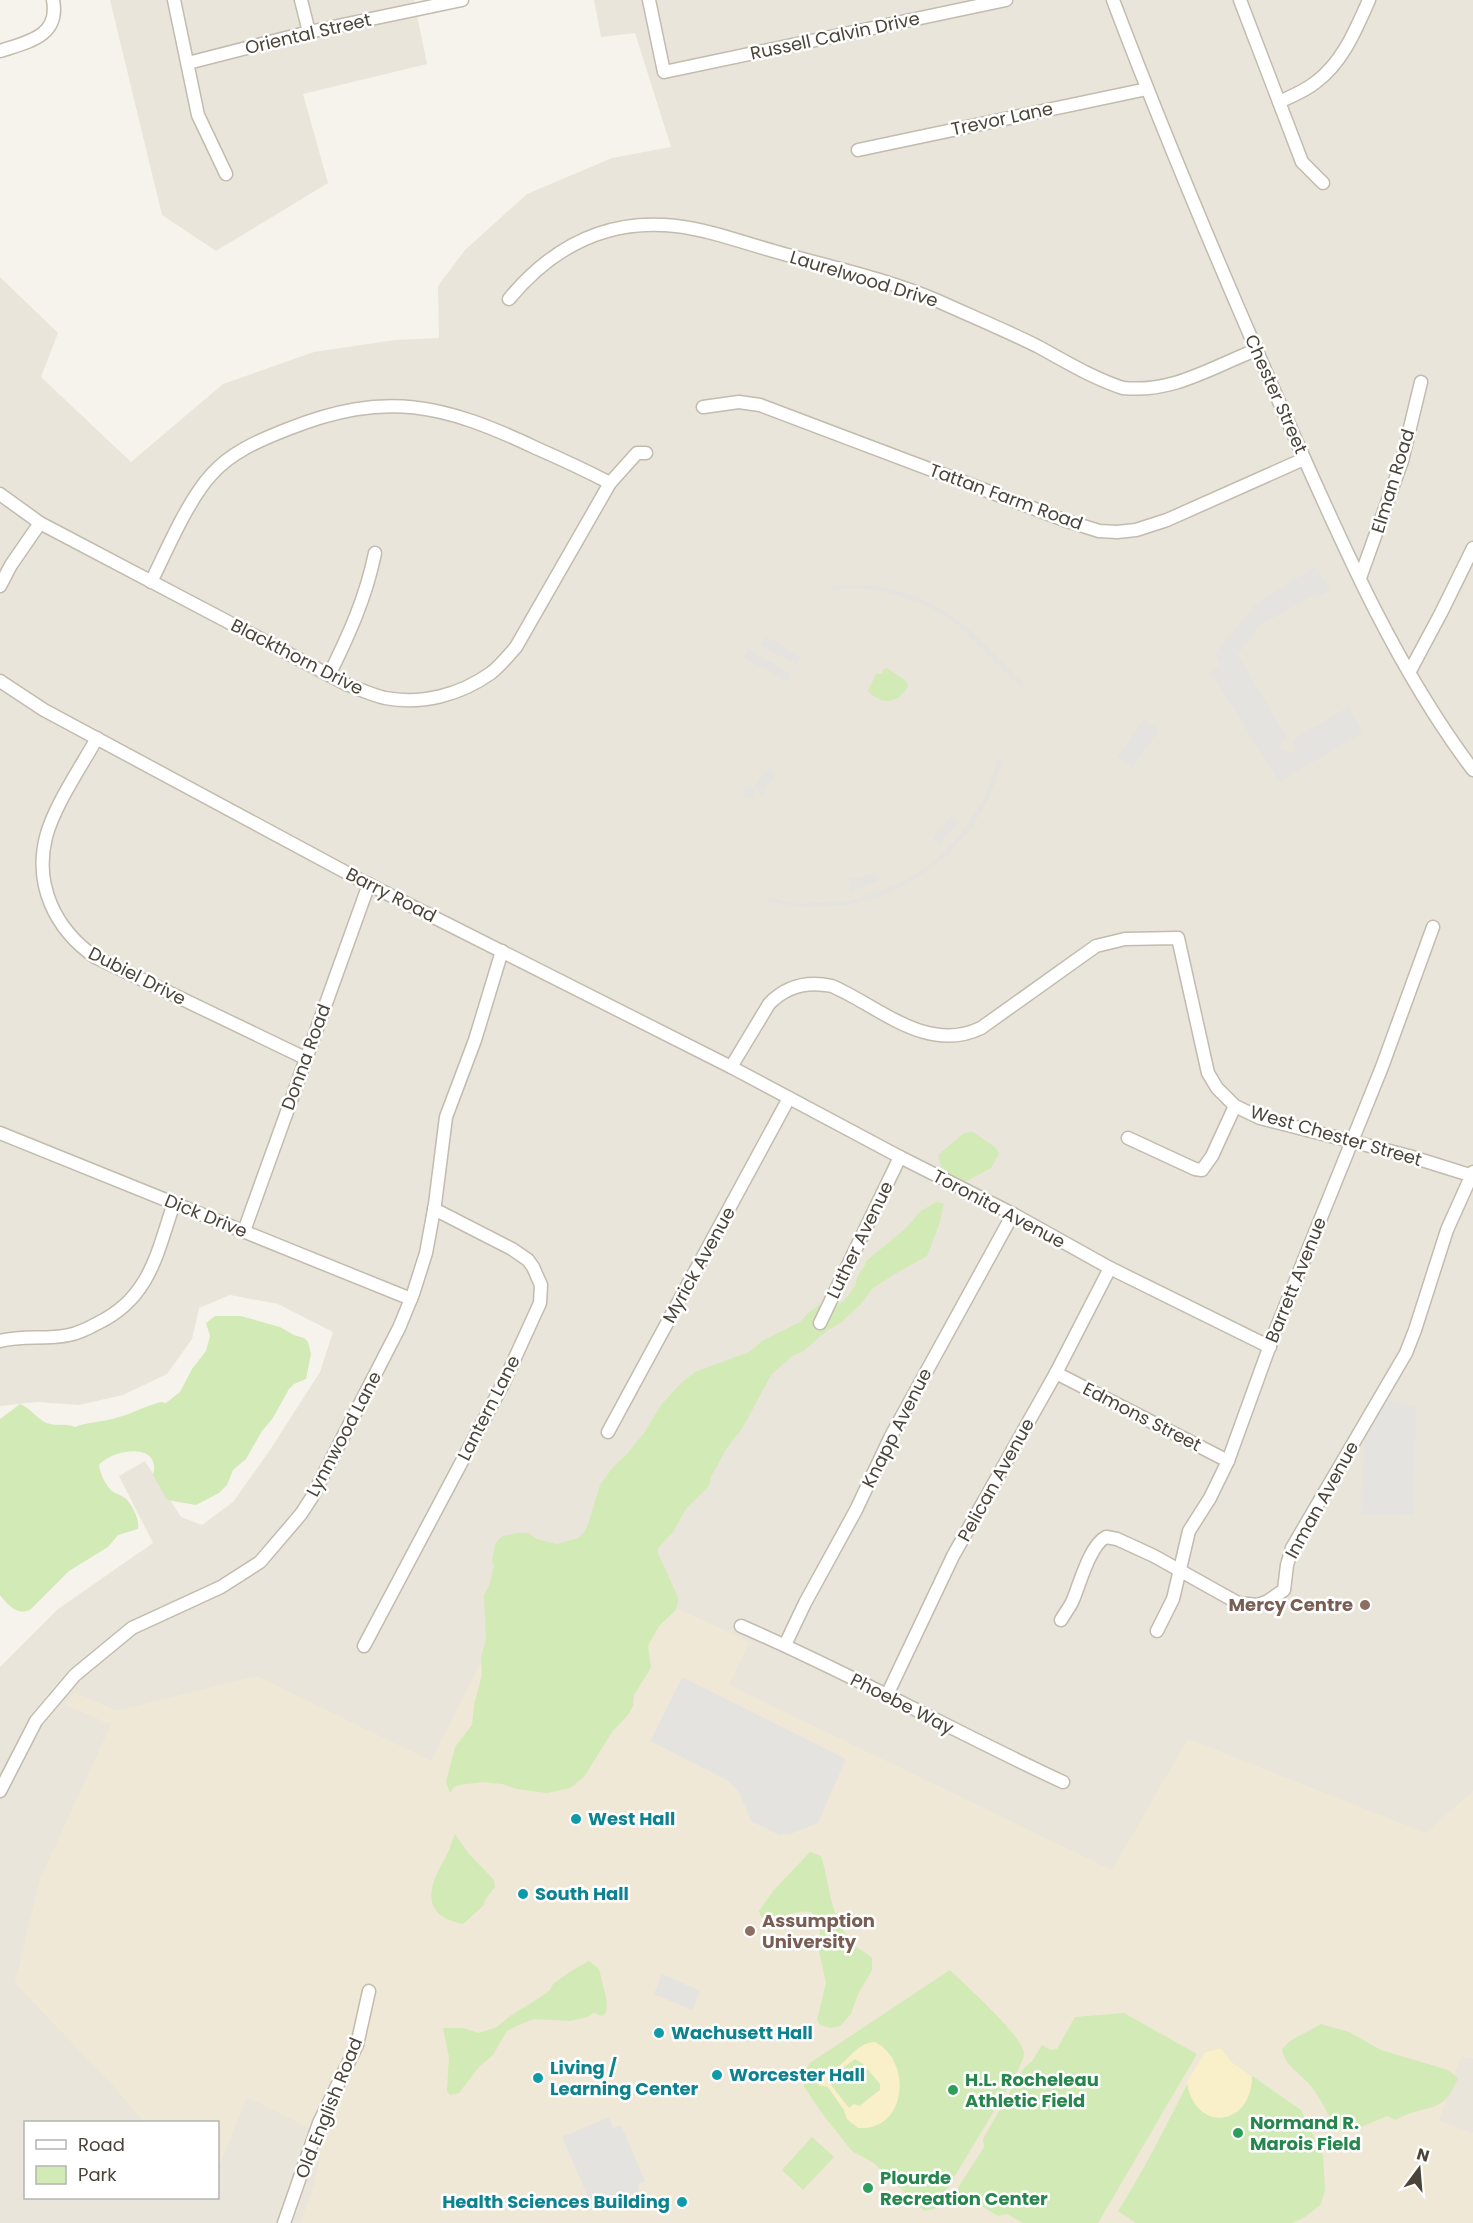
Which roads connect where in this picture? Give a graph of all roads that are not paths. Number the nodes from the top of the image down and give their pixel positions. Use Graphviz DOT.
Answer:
graph roads {
  1 [pos="53,0"];
  2 [pos="174,0"];
  3 [pos="302,0"];
  4 [pos="462,0"];
  5 [pos="649,0"];
  6 [pos="1006,0"];
  7 [pos="1113,0"];
  8 [pos="1240,0"];
  9 [pos="1369,0"];
  10 [pos="429,3"];
  11 [pos="309,32"];
  12 [pos="0,51"];
  13 [pos="188,63"];
  14 [pos="1147,89"];
  15 [pos="1279,102"];
  16 [pos="858,150"];
  17 [pos="226,174"];
  18 [pos="1323,183"];
  19 [pos="509,299"];
  20 [pos="1256,350"];
  21 [pos="1421,382"];
  22 [pos="704,407"];
  23 [pos="646,453"];
  24 [pos="1304,459"];
  25 [pos="610,483"];
  26 [pos="0,494"];
  27 [pos="40,523"];
  28 [pos="1473,548"];
  29 [pos="375,553"];
  30 [pos="1360,578"];
  31 [pos="151,582"];
  32 [pos="0,586"];
  33 [pos="1410,671"];
  34 [pos="329,675"];
  35 [pos="0,681"];
  36 [pos="96,738"];
  37 [pos="1473,770"];
  38 [pos="369,884"];
  39 [pos="1433,927"];
  40 [pos="502,951"];
  41 [pos="305,1058"];
  42 [pos="731,1067"];
  43 [pos="789,1098"];
  44 [pos="1235,1106"];
  45 [pos="0,1133"];
  46 [pos="1128,1138"];
  47 [pos="1353,1141"];
  48 [pos="900,1157"];
  49 [pos="1472,1175"];
  50 [pos="174,1203"];
  51 [pos="434,1209"];
  52 [pos="1013,1214"];
  53 [pos="244,1231"];
  54 [pos="1110,1268"];
  55 [pos="411,1299"];
  56 [pos="820,1323"];
  57 [pos="0,1341"];
  58 [pos="1270,1347"];
  59 [pos="1056,1373"];
  60 [pos="608,1432"];
  61 [pos="1228,1461"];
  62 [pos="1179,1571"];
  63 [pos="1061,1620"];
  64 [pos="741,1626"];
  65 [pos="1157,1631"];
  66 [pos="785,1645"];
  67 [pos="364,1646"];
  68 [pos="887,1695"];
  69 [pos="1062,1782"];
  70 [pos="0,1791"];
  71 [pos="369,1991"];
  72 [pos="284,2223"];
  1 -- 12 [label="street"];
  2 -- 13 [label="street"];
  3 -- 11 [label="street"];
  4 -- 10 [label="street, Oriental Street"];
  5 -- 6 [label="street, Russell Calvin Drive"];
  7 -- 14 [label="street, Chester Street"];
  8 -- 15 [label="street"];
  9 -- 15 [label="street"];
  10 -- 11 [label="street, Oriental Street"];
  11 -- 13 [label="street, Oriental Street"];
  13 -- 17 [label="street"];
  14 -- 16 [label="street, Trevor Lane"];
  14 -- 20 [label="street, Chester Street"];
  15 -- 18 [label="street"];
  19 -- 20 [label="street, Laurelwood Drive"];
  20 -- 24 [label="street, Chester Street"];
  21 -- 30 [label="street, Elman Road"];
  22 -- 24 [label="street, Tattan Farm Road"];
  23 -- 25 [label="street, Blackthorn Drive"];
  24 -- 30 [label="street, Chester Street"];
  25 -- 31 [label="street"];
  25 -- 34 [label="street, Blackthorn Drive"];
  26 -- 27 [label="street, Blackthorn Drive"];
  27 -- 31 [label="street, Blackthorn Drive"];
  27 -- 32 [label="street"];
  28 -- 33 [label="street"];
  29 -- 34 [label="street"];
  30 -- 33 [label="street, Chester Street"];
  31 -- 34 [label="street, Blackthorn Drive"];
  33 -- 37 [label="street, Chester Street"];
  35 -- 36 [label="street, Barry Road"];
  36 -- 38 [label="street, Barry Road"];
  36 -- 41 [label="street, Dubiel Drive"];
  38 -- 40 [label="street, Barry Road"];
  38 -- 41 [label="street, Donna Road"];
  39 -- 47 [label="street, Barrett Avenue"];
  40 -- 42 [label="street, Barry Road"];
  40 -- 51 [label="street, Lynnwood Lane"];
  41 -- 53 [label="street, Donna Road"];
  42 -- 43 [label="street, Toronita Avenue"];
  42 -- 44 [label="street, West Chester Street"];
  43 -- 48 [label="street, Toronita Avenue"];
  43 -- 60 [label="street, Myrick Avenue"];
  44 -- 46 [label="street"];
  44 -- 47 [label="street, West Chester Street"];
  45 -- 50 [label="street, Dick Drive"];
  47 -- 49 [label="street, West Chester Street"];
  47 -- 58 [label="street, Barrett Avenue"];
  48 -- 52 [label="street, Toronita Avenue"];
  48 -- 56 [label="street, Luther Avenue"];
  49 -- 62 [label="street, Inman Avenue"];
  50 -- 53 [label="street, Dick Drive"];
  50 -- 57 [label="street"];
  51 -- 55 [label="street, Lynnwood Lane"];
  51 -- 67 [label="street, Lantern Lane"];
  52 -- 54 [label="street, Toronita Avenue"];
  52 -- 66 [label="street, Knapp Avenue"];
  53 -- 55 [label="street, Dick Drive"];
  54 -- 58 [label="street, Toronita Avenue"];
  54 -- 59 [label="street, Pelican Avenue"];
  55 -- 70 [label="street, Lynnwood Lane"];
  58 -- 61 [label="street, Barrett Avenue"];
  59 -- 61 [label="street, Edmons Street"];
  59 -- 68 [label="street, Pelican Avenue"];
  61 -- 62 [label="street, Barrett Avenue"];
  62 -- 63 [label="street, Inman Avenue"];
  62 -- 65 [label="street, Barrett Avenue"];
  64 -- 66 [label="street, Phoebe Way"];
  66 -- 68 [label="street, Phoebe Way"];
  68 -- 69 [label="street, Phoebe Way"];
  71 -- 72 [label="street, Old English Road"];
}
